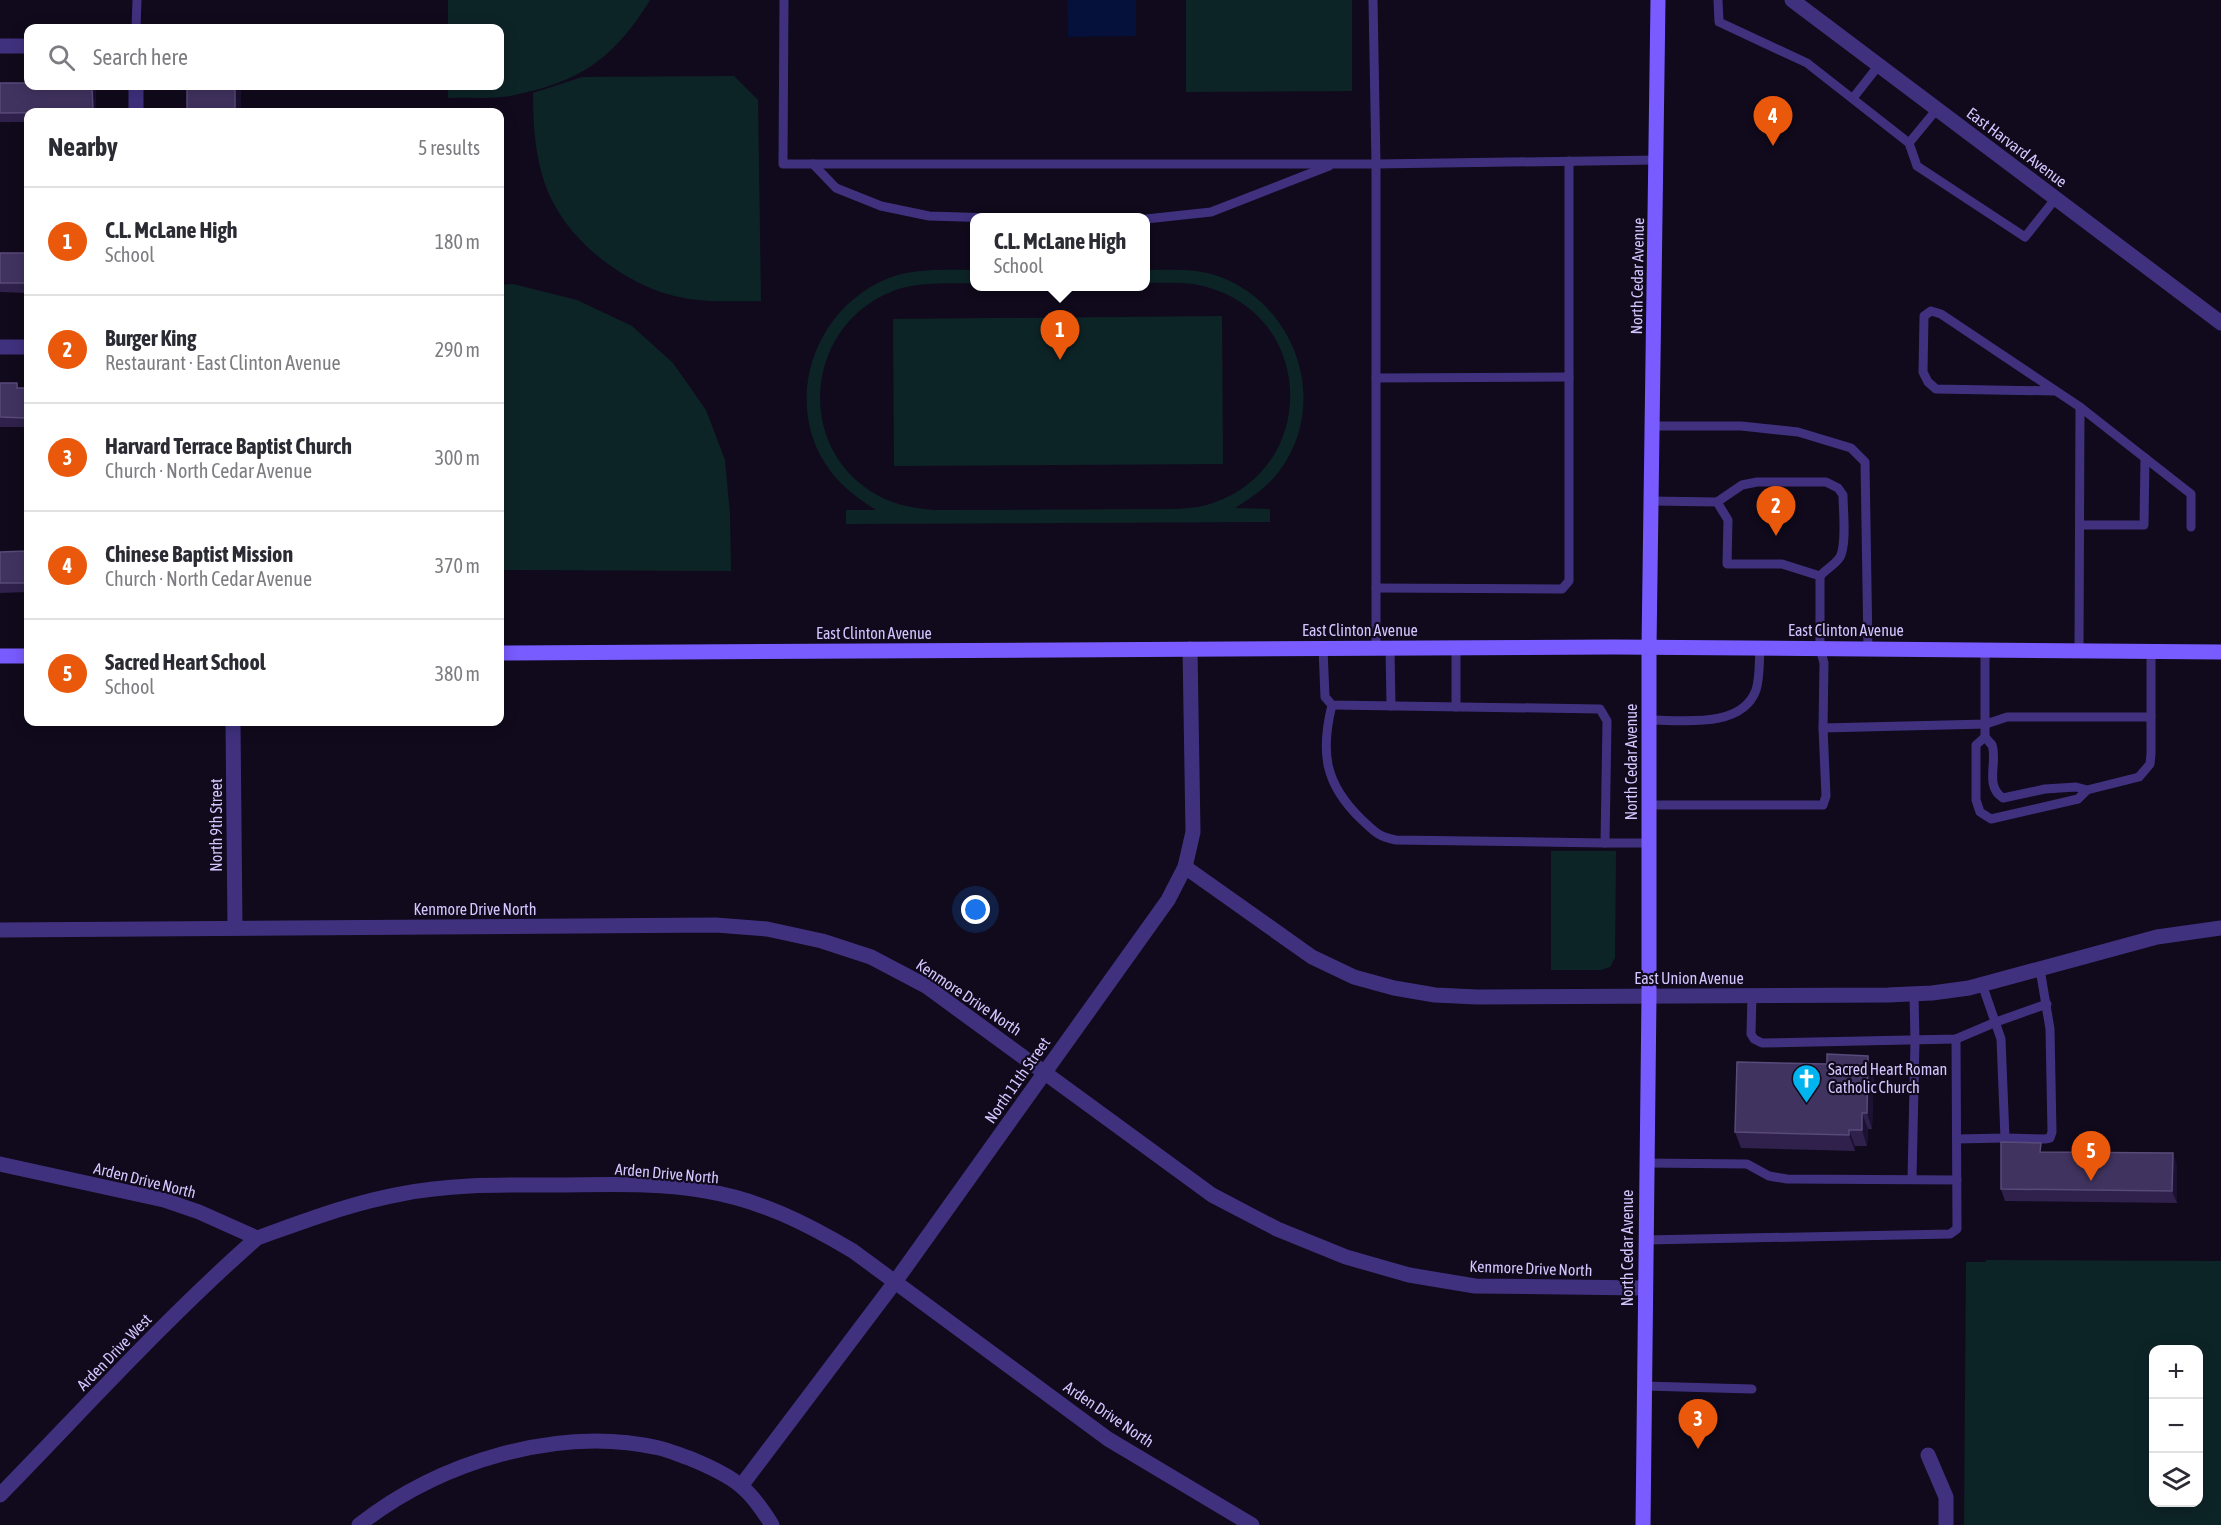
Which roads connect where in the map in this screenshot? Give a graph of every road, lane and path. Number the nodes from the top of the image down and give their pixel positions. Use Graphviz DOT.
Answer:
graph roads {
  1 [pos="136,0"];
  2 [pos="784,0"];
  3 [pos="1373,0"];
  4 [pos="1659,0"];
  5 [pos="1719,0"];
  6 [pos="1792,0"];
  7 [pos="136,24"];
  8 [pos="0,46"];
  9 [pos="24,46"];
  10 [pos="1879,65"];
  11 [pos="136,90"];
  12 [pos="1853,98"];
  13 [pos="136,108"];
  14 [pos="1936,109"];
  15 [pos="1909,143"];
  16 [pos="1656,160"];
  17 [pos="1569,161"];
  18 [pos="813,164"];
  19 [pos="1335,164"];
  20 [pos="1376,164"];
  21 [pos="2056,198"];
  22 [pos="970,217"];
  23 [pos="1150,219"];
  24 [pos="2221,323"];
  25 [pos="0,347"];
  26 [pos="24,347"];
  27 [pos="1569,377"];
  28 [pos="1376,378"];
  29 [pos="2055,391"];
  30 [pos="2080,407"];
  31 [pos="1653,426"];
  32 [pos="2145,458"];
  33 [pos="1652,501"];
  34 [pos="1717,502"];
  35 [pos="2080,525"];
  36 [pos="2191,526"];
  37 [pos="1820,576"];
  38 [pos="1376,588"];
  39 [pos="1649,647"];
  40 [pos="1323,648"];
  41 [pos="1383,648"];
  42 [pos="1456,648"];
  43 [pos="1760,648"];
  44 [pos="1820,648"];
  45 [pos="1190,649"];
  46 [pos="1868,649"];
  47 [pos="1985,649"];
  48 [pos="2079,651"];
  49 [pos="2151,651"];
  50 [pos="2221,652"];
  51 [pos="504,653"];
  52 [pos="0,656"];
  53 [pos="24,656"];
  54 [pos="1332,705"];
  55 [pos="1391,706"];
  56 [pos="1456,707"];
  57 [pos="2151,717"];
  58 [pos="1650,720"];
  59 [pos="1986,724"];
  60 [pos="233,726"];
  61 [pos="1823,728"];
  62 [pos="1985,737"];
  63 [pos="2087,790"];
  64 [pos="1649,805"];
  65 [pos="1605,843"];
  66 [pos="1649,843"];
  67 [pos="1185,867"];
  68 [pos="235,928"];
  69 [pos="2221,928"];
  70 [pos="0,930"];
  71 [pos="2040,969"];
  72 [pos="1982,984"];
  73 [pos="1914,994"];
  74 [pos="1752,995"];
  75 [pos="1649,996"];
  76 [pos="2047,1004"];
  77 [pos="1996,1022"];
  78 [pos="1956,1039"];
  79 [pos="1915,1041"];
  80 [pos="1045,1071"];
  81 [pos="2005,1138"];
  82 [pos="1956,1139"];
  83 [pos="1645,1162"];
  84 [pos="0,1164"];
  85 [pos="1912,1179"];
  86 [pos="1956,1180"];
  87 [pos="257,1238"];
  88 [pos="1646,1240"];
  89 [pos="896,1282"];
  90 [pos="1645,1288"];
  91 [pos="1644,1386"];
  92 [pos="1752,1389"];
  93 [pos="1928,1455"];
  94 [pos="741,1486"];
  95 [pos="0,1495"];
  96 [pos="359,1525"];
  97 [pos="772,1525"];
  98 [pos="1252,1525"];
  99 [pos="1643,1525"];
  100 [pos="1946,1525"];
  1 -- 7 [label="lane"];
  2 -- 18 [label="lane"];
  3 -- 20 [label="lane"];
  4 -- 16 [label="main road, North Cedar Avenue"];
  5 -- 12 [label="lane"];
  6 -- 10 [label="street, East Harvard Avenue"];
  8 -- 9 [label="street"];
  10 -- 12 [label="lane"];
  10 -- 14 [label="street, East Harvard Avenue"];
  11 -- 13 [label="street"];
  12 -- 15 [label="lane"];
  14 -- 15 [label="lane"];
  14 -- 21 [label="street, East Harvard Avenue"];
  15 -- 21 [label="lane"];
  16 -- 17 [label="lane"];
  16 -- 31 [label="main road, North Cedar Avenue"];
  17 -- 20 [label="lane"];
  17 -- 27 [label="lane"];
  18 -- 19 [label="lane"];
  18 -- 22 [label="lane"];
  19 -- 20 [label="lane"];
  19 -- 23 [label="lane"];
  20 -- 28 [label="lane"];
  21 -- 24 [label="street, East Harvard Avenue"];
  25 -- 26 [label="street"];
  27 -- 28 [label="lane"];
  27 -- 38 [label="lane"];
  28 -- 38 [label="lane"];
  29 -- 29 [label="lane"];
  29 -- 30 [label="lane"];
  30 -- 32 [label="lane"];
  30 -- 35 [label="lane"];
  31 -- 33 [label="main road, North Cedar Avenue"];
  31 -- 46 [label="lane"];
  32 -- 35 [label="lane"];
  32 -- 36 [label="lane"];
  33 -- 34 [label="lane"];
  33 -- 39 [label="main road, North Cedar Avenue"];
  34 -- 37 [label="lane"];
  34 -- 37 [label="lane"];
  35 -- 48 [label="lane"];
  37 -- 44 [label="lane"];
  38 -- 41 [label="lane"];
  39 -- 42 [label="main road, East Clinton Avenue"];
  39 -- 43 [label="main road, East Clinton Avenue"];
  39 -- 58 [label="main road, North Cedar Avenue"];
  40 -- 41 [label="main road, East Clinton Avenue"];
  40 -- 45 [label="main road, East Clinton Avenue"];
  40 -- 54 [label="lane"];
  41 -- 42 [label="main road, East Clinton Avenue"];
  41 -- 55 [label="lane"];
  42 -- 56 [label="lane"];
  43 -- 44 [label="main road, East Clinton Avenue"];
  43 -- 58 [label="lane"];
  44 -- 46 [label="main road, East Clinton Avenue"];
  44 -- 61 [label="lane"];
  45 -- 51 [label="main road, East Clinton Avenue"];
  45 -- 67 [label="street, North 11th Street"];
  46 -- 47 [label="main road, East Clinton Avenue"];
  47 -- 48 [label="main road, East Clinton Avenue"];
  47 -- 59 [label="lane"];
  48 -- 49 [label="main road, East Clinton Avenue"];
  49 -- 50 [label="main road, East Clinton Avenue"];
  49 -- 57 [label="lane"];
  52 -- 53 [label="main road"];
  54 -- 55 [label="lane"];
  54 -- 65 [label="lane"];
  55 -- 56 [label="lane"];
  56 -- 65 [label="lane"];
  57 -- 59 [label="lane"];
  57 -- 63 [label="lane"];
  58 -- 64 [label="main road, North Cedar Avenue"];
  59 -- 61 [label="lane"];
  59 -- 62 [label="lane"];
  60 -- 68 [label="street, North 9th Street"];
  61 -- 64 [label="lane"];
  62 -- 63 [label="lane"];
  62 -- 63 [label="lane"];
  64 -- 66 [label="main road, North Cedar Avenue"];
  65 -- 66 [label="lane"];
  66 -- 75 [label="main road, North Cedar Avenue"];
  67 -- 75 [label="street, East Union Avenue"];
  67 -- 80 [label="street, North 11th Street"];
  68 -- 70 [label="street, Kenmore Drive North"];
  68 -- 80 [label="street, Kenmore Drive North"];
  69 -- 71 [label="street, East Union Avenue"];
  71 -- 72 [label="street, East Union Avenue"];
  71 -- 76 [label="lane"];
  72 -- 73 [label="street, East Union Avenue"];
  72 -- 77 [label="lane"];
  73 -- 74 [label="street, East Union Avenue"];
  73 -- 79 [label="lane"];
  74 -- 75 [label="street, East Union Avenue"];
  74 -- 79 [label="lane"];
  75 -- 83 [label="main road, North Cedar Avenue"];
  76 -- 77 [label="lane"];
  76 -- 81 [label="lane"];
  77 -- 78 [label="lane"];
  77 -- 81 [label="lane"];
  78 -- 79 [label="lane"];
  78 -- 82 [label="lane"];
  79 -- 85 [label="lane"];
  80 -- 89 [label="street, North 11th Street"];
  80 -- 90 [label="street, Kenmore Drive North"];
  81 -- 82 [label="lane"];
  82 -- 86 [label="lane"];
  83 -- 85 [label="lane"];
  83 -- 88 [label="main road, North Cedar Avenue"];
  84 -- 87 [label="street, Arden Drive North"];
  85 -- 86 [label="lane"];
  86 -- 88 [label="lane"];
  87 -- 89 [label="street, Arden Drive North"];
  87 -- 95 [label="street, Arden Drive West"];
  88 -- 90 [label="main road, North Cedar Avenue"];
  89 -- 94 [label="street, North 11th Street"];
  89 -- 98 [label="street, Arden Drive North"];
  90 -- 91 [label="main road, North Cedar Avenue"];
  91 -- 92 [label="lane"];
  91 -- 99 [label="main road, North Cedar Avenue"];
  93 -- 100 [label="street"];
  94 -- 96 [label="street"];
  94 -- 97 [label="street"];
}
